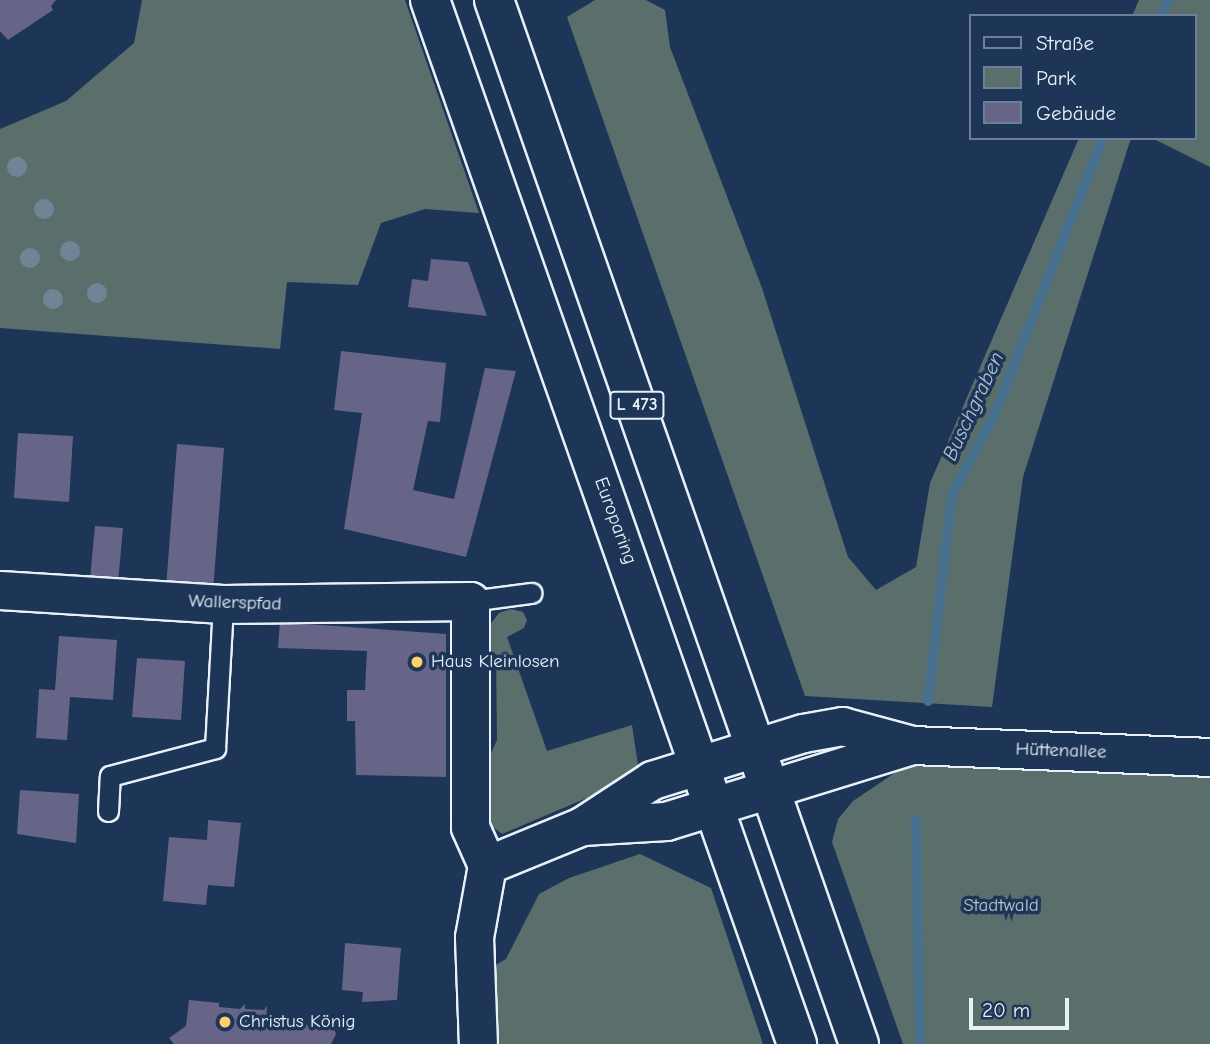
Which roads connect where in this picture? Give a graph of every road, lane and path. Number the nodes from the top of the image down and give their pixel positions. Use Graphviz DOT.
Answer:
graph roads {
  1 [pos="430,0"];
  2 [pos="494,0"];
  3 [pos="0,590"];
  4 [pos="531,593"];
  5 [pos="470,601"];
  6 [pos="223,604"];
  7 [pos="912,745"];
  8 [pos="757,747"];
  9 [pos="1210,757"];
  10 [pos="699,765"];
  11 [pos="772,790"];
  12 [pos="715,807"];
  13 [pos="108,811"];
  14 [pos="582,826"];
  15 [pos="487,865"];
  16 [pos="478,1044"];
  17 [pos="797,1044"];
  18 [pos="859,1044"];
  1 -- 10 [label="main road, Europaring / L 473"];
  2 -- 8 [label="main road, L 473"];
  3 -- 6 [label="street, Wallerspfad"];
  4 -- 5 [label="lane"];
  5 -- 6 [label="street, Wallerspfad"];
  5 -- 15 [label="street"];
  6 -- 13 [label="lane"];
  7 -- 8 [label="street, Hüttenallee"];
  7 -- 9 [label="street, Hüttenallee"];
  7 -- 11 [label="street, Hüttenallee"];
  8 -- 10 [label="street, Hüttenallee"];
  8 -- 11 [label="main road, L 473"];
  10 -- 12 [label="main road, Europaring / L 473"];
  10 -- 14 [label="street, Hüttenallee"];
  11 -- 12 [label="street, Hüttenallee"];
  11 -- 18 [label="main road, L 473"];
  12 -- 14 [label="street, Hüttenallee"];
  12 -- 17 [label="main road, Europaring / L 473"];
  14 -- 15 [label="street"];
  15 -- 16 [label="street"];
}
